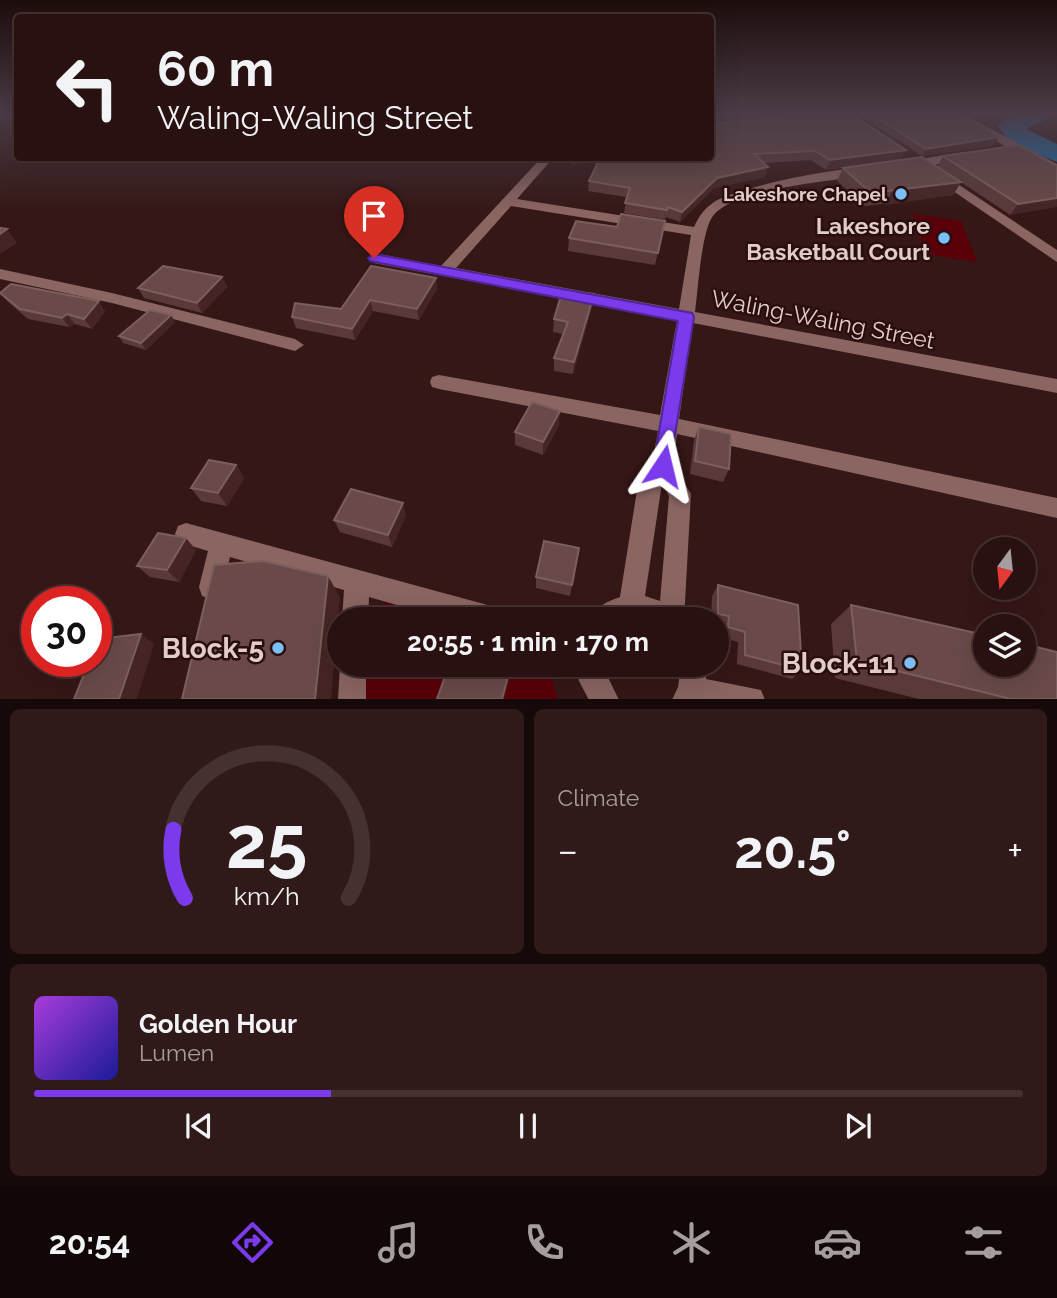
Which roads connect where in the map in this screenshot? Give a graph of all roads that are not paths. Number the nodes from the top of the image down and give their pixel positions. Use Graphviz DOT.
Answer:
graph roads {
  1 [pos="1011,146"];
  2 [pos="899,148"];
  3 [pos="1015,148"];
  4 [pos="544,161"];
  5 [pos="921,163"];
  6 [pos="1057,168"];
  7 [pos="509,201"];
  8 [pos="699,232"];
  9 [pos="1057,257"];
  10 [pos="374,258"];
  11 [pos="444,272"];
  12 [pos="0,274"];
  13 [pos="686,317"];
  14 [pos="295,345"];
  15 [pos="439,382"];
  16 [pos="1057,386"];
  17 [pos="670,425"];
  18 [pos="663,466"];
  19 [pos="1057,508"];
  20 [pos="186,534"];
  21 [pos="222,543"];
  22 [pos="357,582"];
  23 [pos="631,606"];
  24 [pos="356,607"];
  25 [pos="448,607"];
  26 [pos="627,607"];
  27 [pos="636,607"];
  28 [pos="671,607"];
  29 [pos="206,608"];
  30 [pos="353,677"];
  31 [pos="592,677"];
  32 [pos="690,685"];
  33 [pos="352,699"];
  34 [pos="606,699"];
  35 [pos="751,699"];
  1 -- 3 [label="street"];
  2 -- 5 [label="street"];
  3 -- 5 [label="street"];
  3 -- 6 [label="street"];
  4 -- 7 [label="street"];
  5 -- 8 [label="street"];
  5 -- 9 [label="street"];
  7 -- 8 [label="street"];
  7 -- 11 [label="street"];
  8 -- 13 [label="street"];
  10 -- 11 [label="street, Waling-Waling Street"];
  11 -- 13 [label="street, Waling-Waling Street"];
  12 -- 14 [label="street"];
  13 -- 16 [label="street, Waling-Waling Street"];
  13 -- 17 [label="street"];
  15 -- 17 [label="street"];
  17 -- 18 [label="street"];
  17 -- 19 [label="street"];
  18 -- 23 [label="street"];
  18 -- 28 [label="street"];
  20 -- 21 [label="street"];
  21 -- 22 [label="street"];
  21 -- 29 [label="street"];
  22 -- 24 [label="street"];
  22 -- 25 [label="street"];
  23 -- 26 [label="street"];
  23 -- 27 [label="street"];
  30 -- 33 [label="street"];
  31 -- 34 [label="street"];
  32 -- 35 [label="street"];
}
